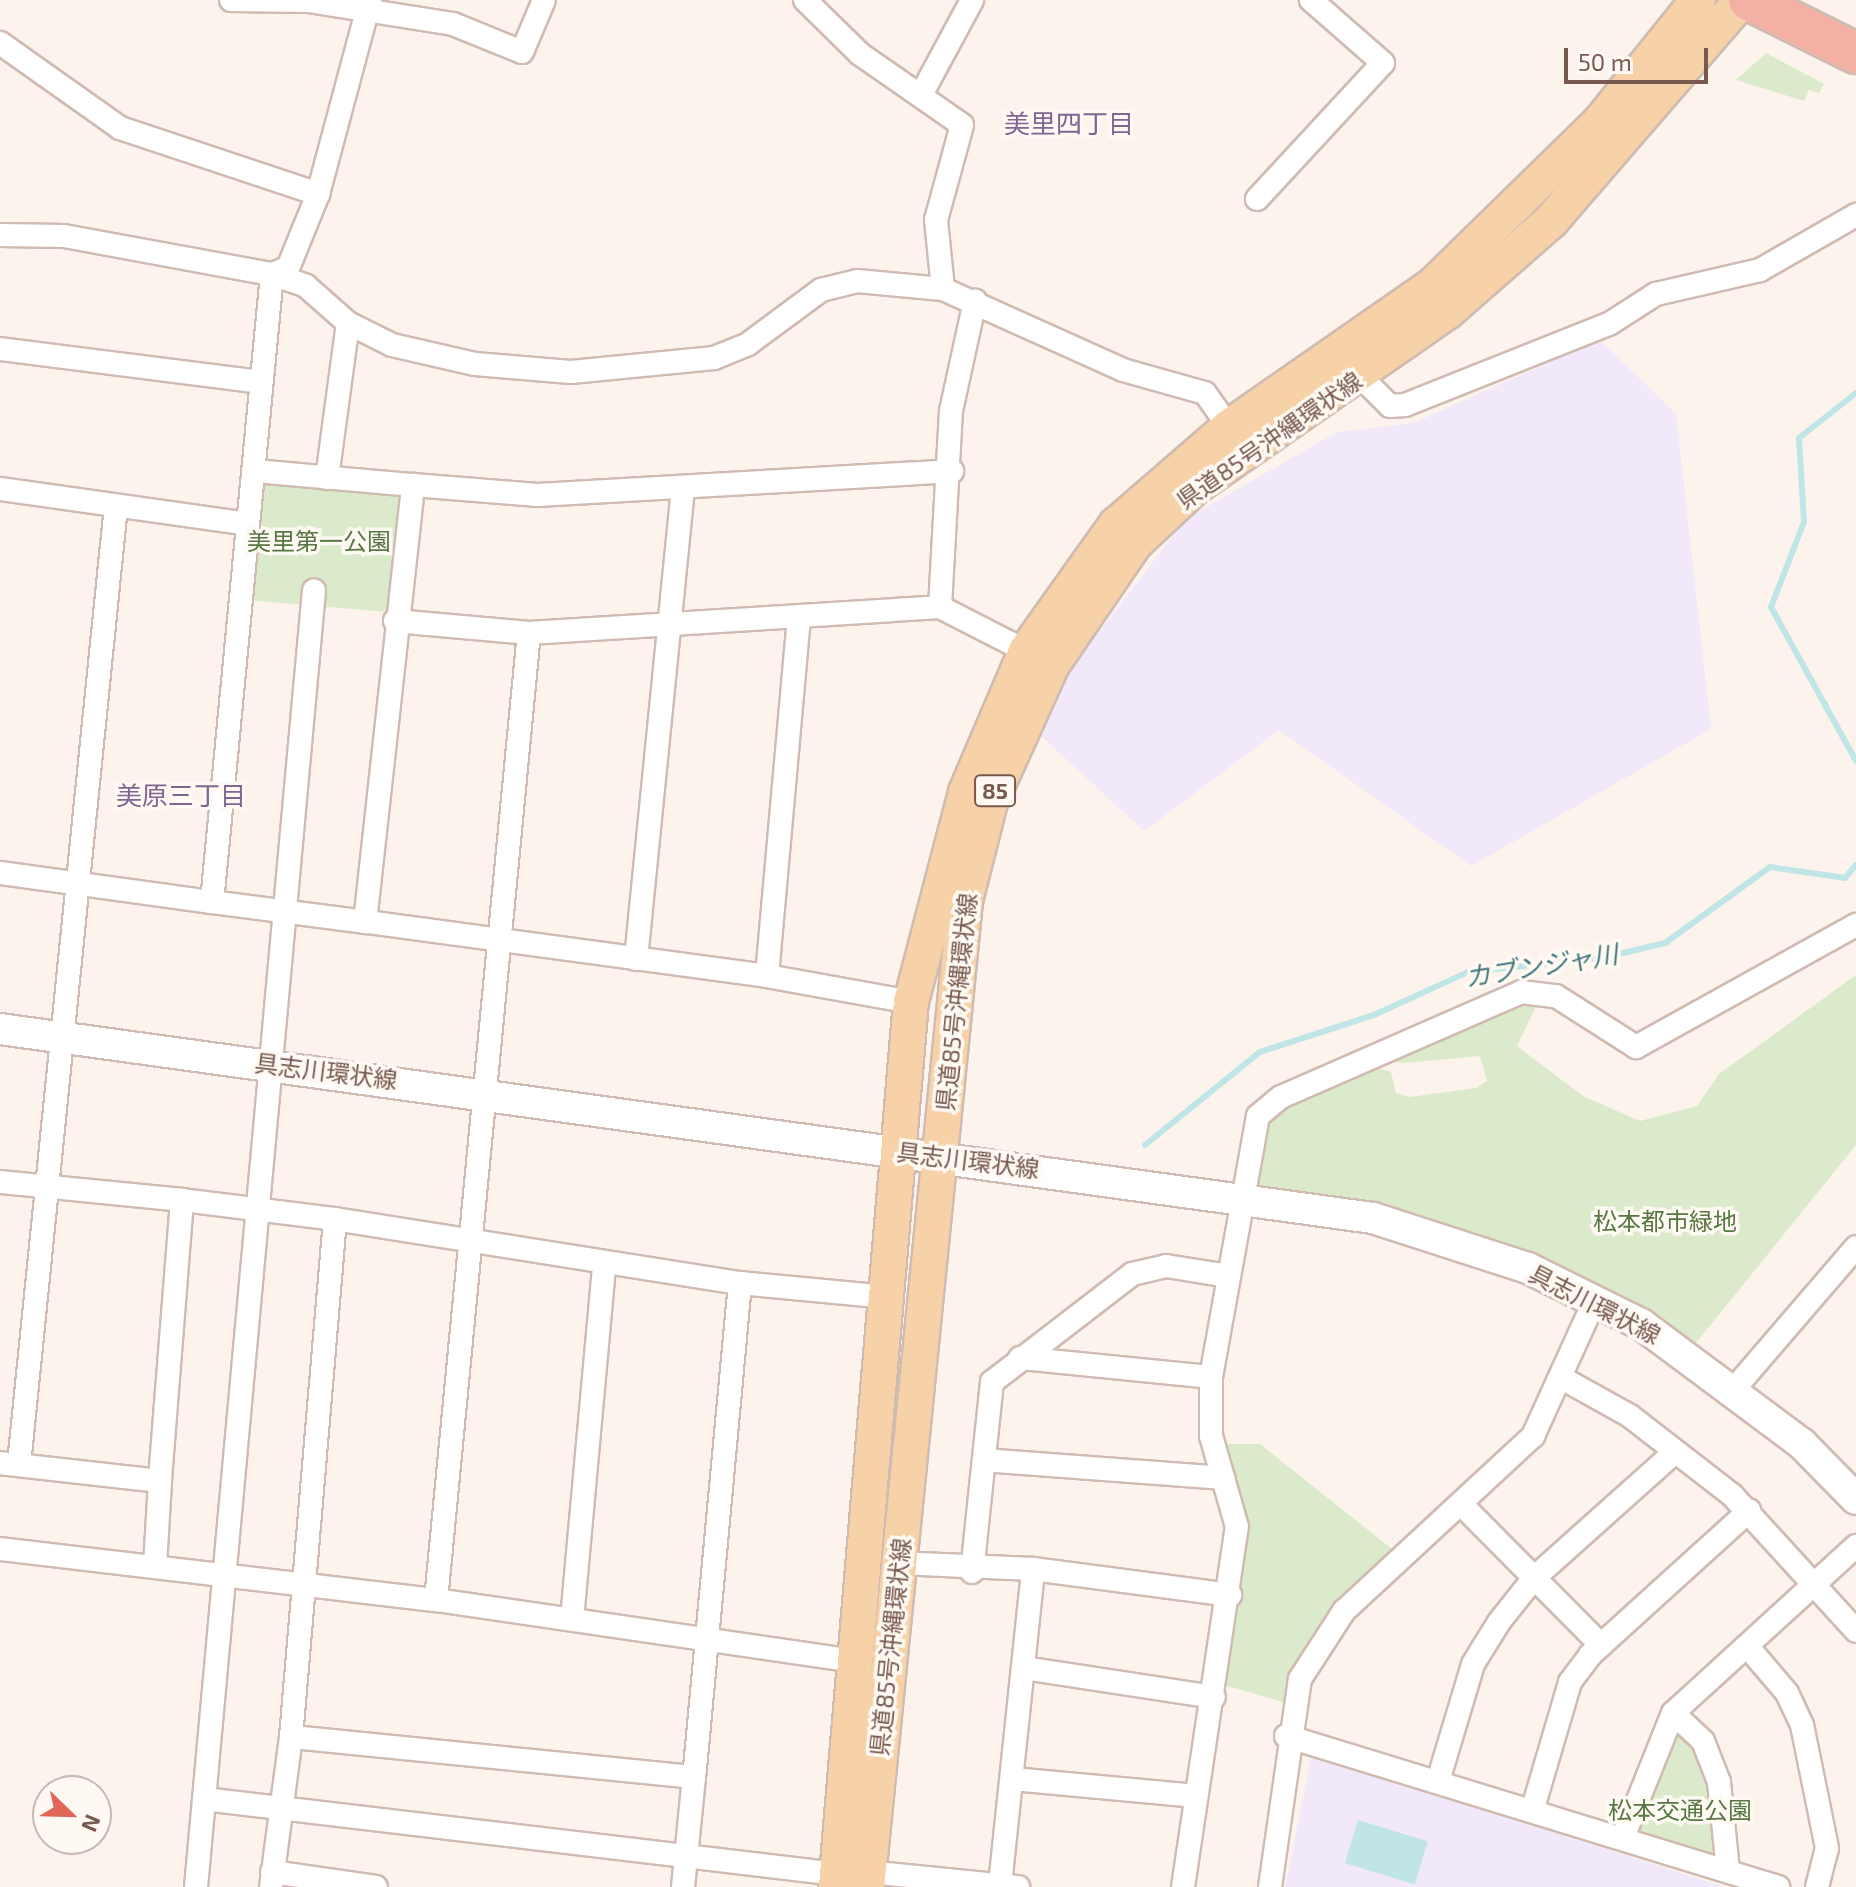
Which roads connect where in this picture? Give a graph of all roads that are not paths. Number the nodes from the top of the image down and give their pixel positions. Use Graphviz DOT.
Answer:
graph roads {
  1 [pos="231,0"];
  2 [pos="544,0"];
  3 [pos="972,0"];
  4 [pos="1311,0"];
  5 [pos="1698,0"];
  6 [pos="1742,0"];
  7 [pos="1749,0"];
  8 [pos="815,3"];
  9 [pos="371,5"];
  10 [pos="0,43"];
  11 [pos="1856,53"];
  12 [pos="922,93"];
  13 [pos="318,194"];
  14 [pos="1257,199"];
  15 [pos="1856,215"];
  16 [pos="0,235"];
  17 [pos="272,274"];
  18 [pos="943,289"];
  19 [pos="975,301"];
  20 [pos="348,323"];
  21 [pos="0,349"];
  22 [pos="1360,376"];
  23 [pos="261,382"];
  24 [pos="1229,427"];
  25 [pos="255,471"];
  26 [pos="952,471"];
  27 [pos="327,478"];
  28 [pos="413,485"];
  29 [pos="683,487"];
  30 [pos="0,489"];
  31 [pos="116,506"];
  32 [pos="248,524"];
  33 [pos="314,590"];
  34 [pos="940,607"];
  35 [pos="799,617"];
  36 [pos="395,621"];
  37 [pos="672,627"];
  38 [pos="529,633"];
  39 [pos="1026,651"];
  40 [pos="0,873"];
  41 [pos="76,883"];
  42 [pos="212,902"];
  43 [pos="288,912"];
  44 [pos="365,922"];
  45 [pos="1856,925"];
  46 [pos="499,941"];
  47 [pos="636,959"];
  48 [pos="767,976"];
  49 [pos="911,1002"];
  50 [pos="0,1029"];
  51 [pos="63,1037"];
  52 [pos="276,1065"];
  53 [pos="481,1091"];
  54 [pos="898,1152"];
  55 [pos="940,1158"];
  56 [pos="0,1182"];
  57 [pos="47,1190"];
  58 [pos="1240,1196"];
  59 [pos="182,1200"];
  60 [pos="255,1207"];
  61 [pos="335,1219"];
  62 [pos="465,1243"];
  63 [pos="1856,1247"];
  64 [pos="604,1265"];
  65 [pos="1229,1276"];
  66 [pos="740,1283"];
  67 [pos="887,1297"];
  68 [pos="1595,1300"];
  69 [pos="1020,1358"];
  70 [pos="1211,1377"];
  71 [pos="1560,1377"];
  72 [pos="1734,1389"];
  73 [pos="1675,1452"];
  74 [pos="984,1460"];
  75 [pos="10,1464"];
  76 [pos="1223,1478"];
  77 [pos="160,1481"];
  78 [pos="1856,1499"];
  79 [pos="1463,1506"];
  80 [pos="1749,1511"];
  81 [pos="1856,1546"];
  82 [pos="0,1549"];
  83 [pos="898,1563"];
  84 [pos="155,1566"];
  85 [pos="1033,1569"];
  86 [pos="972,1572"];
  87 [pos="225,1574"];
  88 [pos="1534,1578"];
  89 [pos="299,1583"];
  90 [pos="1818,1583"];
  91 [pos="1230,1595"];
  92 [pos="436,1600"];
  93 [pos="572,1619"];
  94 [pos="1856,1631"];
  95 [pos="704,1639"];
  96 [pos="1601,1645"];
  97 [pos="1747,1646"];
  98 [pos="855,1661"];
  99 [pos="1024,1668"];
  100 [pos="1214,1697"];
  101 [pos="1673,1713"];
  102 [pos="1286,1736"];
  103 [pos="291,1737"];
  104 [pos="694,1777"];
  105 [pos="1013,1779"];
  106 [pos="1438,1781"];
  107 [pos="1196,1796"];
  108 [pos="204,1799"];
  109 [pos="1533,1808"];
  110 [pos="279,1809"];
  111 [pos="1624,1835"];
  112 [pos="687,1853"];
  113 [pos="1728,1870"];
  114 [pos="271,1880"];
  115 [pos="852,1880"];
  116 [pos="940,1884"];
  117 [pos="1009,1886"];
  118 [pos="196,1887"];
  119 [pos="376,1887"];
  120 [pos="683,1887"];
  121 [pos="1183,1887"];
  122 [pos="1270,1887"];
  123 [pos="1778,1887"];
  124 [pos="1817,1887"];
  1 -- 9 [label="street"];
  2 -- 9 [label="street"];
  3 -- 12 [label="street"];
  4 -- 14 [label="street"];
  5 -- 24 [label="main road, 県道85号沖縄環状線 / 85"];
  6 -- 22 [label="main road, 県道85号沖縄環状線 / 85"];
  7 -- 11 [label="highway"];
  8 -- 12 [label="street"];
  9 -- 13 [label="street"];
  10 -- 13 [label="street"];
  12 -- 18 [label="street"];
  13 -- 17 [label="street"];
  15 -- 22 [label="street"];
  16 -- 17 [label="street"];
  17 -- 20 [label="street"];
  17 -- 23 [label="street"];
  18 -- 19 [label="street"];
  18 -- 20 [label="street"];
  19 -- 24 [label="street"];
  19 -- 26 [label="street"];
  20 -- 27 [label="street"];
  21 -- 23 [label="street"];
  22 -- 55 [label="main road, 県道85号沖縄環状線 / 85"];
  23 -- 25 [label="street"];
  24 -- 39 [label="main road, 県道85号沖縄環状線 / 85"];
  25 -- 27 [label="street"];
  25 -- 32 [label="street"];
  26 -- 29 [label="street"];
  26 -- 34 [label="street"];
  27 -- 28 [label="street"];
  28 -- 29 [label="street"];
  28 -- 36 [label="street"];
  29 -- 37 [label="street"];
  30 -- 31 [label="street"];
  31 -- 32 [label="street"];
  31 -- 41 [label="street"];
  32 -- 42 [label="street"];
  33 -- 43 [label="street"];
  34 -- 35 [label="street"];
  34 -- 39 [label="street"];
  35 -- 37 [label="street"];
  35 -- 48 [label="street"];
  36 -- 38 [label="street"];
  36 -- 44 [label="street"];
  37 -- 38 [label="street"];
  37 -- 47 [label="street"];
  38 -- 46 [label="street"];
  39 -- 49 [label="main road, 県道85号沖縄環状線 / 85"];
  40 -- 41 [label="street"];
  41 -- 42 [label="street"];
  41 -- 51 [label="street"];
  42 -- 43 [label="street"];
  43 -- 44 [label="street"];
  43 -- 52 [label="street"];
  44 -- 46 [label="street"];
  45 -- 58 [label="street"];
  46 -- 47 [label="street"];
  46 -- 53 [label="street"];
  47 -- 48 [label="street"];
  48 -- 49 [label="street"];
  49 -- 54 [label="main road, 県道85号沖縄環状線 / 85"];
  50 -- 51 [label="main road, 具志川環状線"];
  51 -- 52 [label="main road, 具志川環状線"];
  51 -- 57 [label="street"];
  52 -- 53 [label="main road, 具志川環状線"];
  52 -- 60 [label="street"];
  53 -- 54 [label="main road, 具志川環状線"];
  53 -- 62 [label="street"];
  54 -- 55 [label="main road, 具志川環状線"];
  54 -- 67 [label="main road, 県道85号沖縄環状線 / 85"];
  55 -- 58 [label="main road, 具志川環状線"];
  55 -- 83 [label="main road, 県道85号沖縄環状線 / 85"];
  56 -- 57 [label="street"];
  57 -- 59 [label="street"];
  57 -- 75 [label="street"];
  58 -- 65 [label="street"];
  58 -- 68 [label="main road, 具志川環状線"];
  59 -- 60 [label="street"];
  59 -- 77 [label="street"];
  60 -- 61 [label="street"];
  60 -- 87 [label="street"];
  61 -- 62 [label="street"];
  61 -- 89 [label="street"];
  62 -- 64 [label="street"];
  62 -- 92 [label="street"];
  63 -- 72 [label="street"];
  64 -- 66 [label="street"];
  64 -- 93 [label="street"];
  65 -- 69 [label="street"];
  65 -- 70 [label="street"];
  66 -- 67 [label="street"];
  66 -- 95 [label="street"];
  67 -- 98 [label="main road, 県道85号沖縄環状線 / 85"];
  68 -- 71 [label="street"];
  68 -- 72 [label="main road, 具志川環状線"];
  69 -- 70 [label="street"];
  69 -- 74 [label="street"];
  70 -- 76 [label="street"];
  71 -- 73 [label="street"];
  71 -- 79 [label="street"];
  72 -- 78 [label="main road, 具志川環状線"];
  73 -- 80 [label="street"];
  73 -- 88 [label="street"];
  74 -- 76 [label="street"];
  74 -- 86 [label="street"];
  75 -- 77 [label="street"];
  76 -- 91 [label="street"];
  77 -- 84 [label="street"];
  79 -- 88 [label="street"];
  79 -- 102 [label="street"];
  80 -- 90 [label="street"];
  80 -- 96 [label="street"];
  81 -- 90 [label="street"];
  82 -- 84 [label="street"];
  83 -- 86 [label="street"];
  83 -- 115 [label="main road, 県道85号沖縄環状線 / 85"];
  84 -- 87 [label="street"];
  85 -- 86 [label="street"];
  85 -- 91 [label="street"];
  85 -- 99 [label="street"];
  87 -- 89 [label="street"];
  87 -- 108 [label="street"];
  88 -- 96 [label="street"];
  88 -- 106 [label="street"];
  89 -- 92 [label="street"];
  89 -- 103 [label="street"];
  90 -- 94 [label="street"];
  90 -- 97 [label="street"];
  91 -- 100 [label="street"];
  92 -- 93 [label="street"];
  93 -- 95 [label="street"];
  95 -- 98 [label="street"];
  95 -- 104 [label="street"];
  96 -- 109 [label="street"];
  97 -- 101 [label="street"];
  97 -- 124 [label="street"];
  98 -- 115 [label="main road, 県道85号沖縄環状線 / 85"];
  99 -- 100 [label="street"];
  99 -- 105 [label="street"];
  100 -- 107 [label="street"];
  101 -- 111 [label="street"];
  101 -- 113 [label="street"];
  102 -- 106 [label="street"];
  102 -- 122 [label="street"];
  103 -- 104 [label="street"];
  103 -- 110 [label="street"];
  104 -- 112 [label="street"];
  105 -- 107 [label="street"];
  105 -- 117 [label="street"];
  106 -- 109 [label="street"];
  107 -- 121 [label="street"];
  108 -- 110 [label="street"];
  108 -- 118 [label="street"];
  109 -- 111 [label="street"];
  110 -- 112 [label="street"];
  110 -- 114 [label="street"];
  111 -- 113 [label="street"];
  112 -- 115 [label="street"];
  112 -- 120 [label="street"];
  113 -- 123 [label="street"];
  114 -- 119 [label="street"];
  115 -- 116 [label="street"];
  116 -- 117 [label="street"];
}
